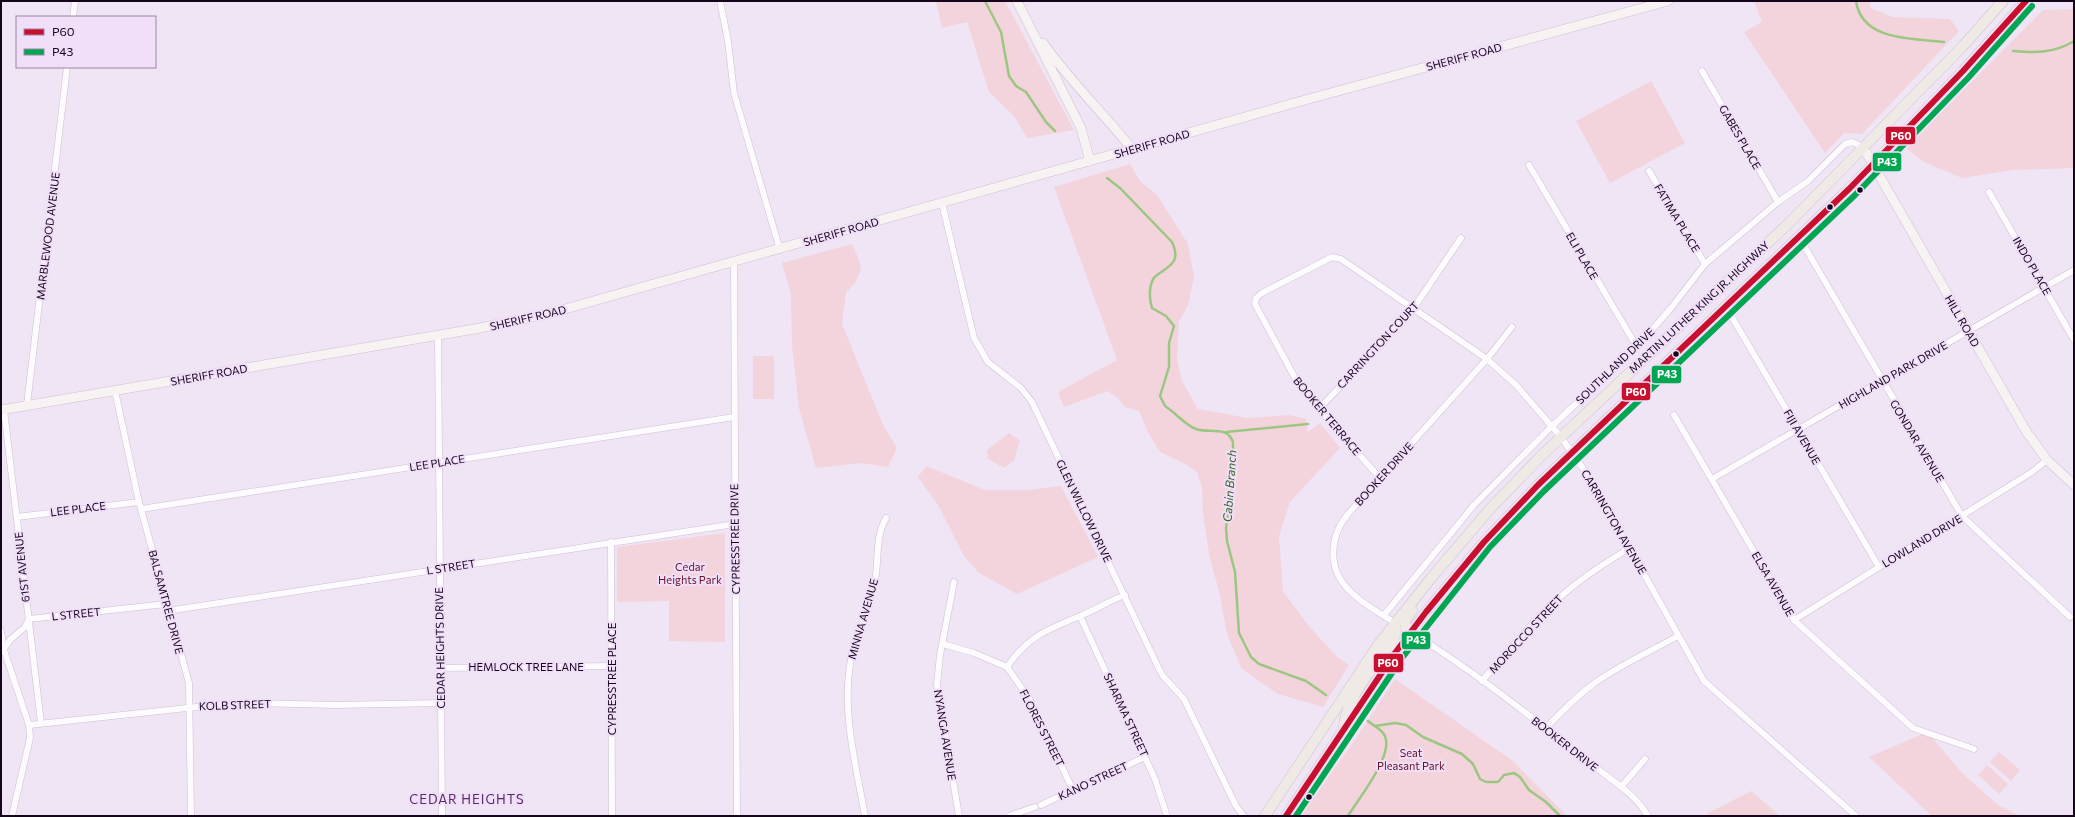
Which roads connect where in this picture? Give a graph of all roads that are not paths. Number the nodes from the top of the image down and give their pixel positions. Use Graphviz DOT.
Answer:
graph roads {
  1 [pos="75,1"];
  2 [pos="720,1"];
  3 [pos="1017,1"];
  4 [pos="1668,1"];
  5 [pos="2004,1"];
  6 [pos="2026,1"];
  7 [pos="73,16"];
  8 [pos="1032,28"];
  9 [pos="67,68"];
  10 [pos="1702,71"];
  11 [pos="1863,147"];
  12 [pos="1132,149"];
  13 [pos="1090,161"];
  14 [pos="1873,164"];
  15 [pos="1529,165"];
  16 [pos="1648,171"];
  17 [pos="1989,192"];
  18 [pos="1778,202"];
  19 [pos="942,203"];
  20 [pos="1799,237"];
  21 [pos="1461,238"];
  22 [pos="780,250"];
  23 [pos="1341,259"];
  24 [pos="734,262"];
  25 [pos="1705,264"];
  26 [pos="2074,270"];
  27 [pos="2044,288"];
  28 [pos="1726,307"];
  29 [pos="1414,309"];
  30 [pos="1512,327"];
  31 [pos="1968,331"];
  32 [pos="438,335"];
  33 [pos="2074,340"];
  34 [pos="1637,348"];
  35 [pos="1487,359"];
  36 [pos="1882,381"];
  37 [pos="115,391"];
  38 [pos="27,405"];
  39 [pos="1319,409"];
  40 [pos="2,410"];
  41 [pos="1674,415"];
  42 [pos="734,417"];
  43 [pos="1552,426"];
  44 [pos="1798,430"];
  45 [pos="1561,437"];
  46 [pos="1572,453"];
  47 [pos="2047,460"];
  48 [pos="439,463"];
  49 [pos="1380,478"];
  50 [pos="1712,479"];
  51 [pos="2074,485"];
  52 [pos="138,502"];
  53 [pos="141,509"];
  54 [pos="1962,516"];
  55 [pos="17,517"];
  56 [pos="886,518"];
  57 [pos="735,524"];
  58 [pos="611,542"];
  59 [pos="1630,548"];
  60 [pos="1455,550"];
  61 [pos="1879,567"];
  62 [pos="440,568"];
  63 [pos="954,582"];
  64 [pos="1125,595"];
  65 [pos="167,608"];
  66 [pos="1384,615"];
  67 [pos="1080,616"];
  68 [pos="2070,617"];
  69 [pos="29,619"];
  70 [pos="1794,620"];
  71 [pos="1395,623"];
  72 [pos="1,630"];
  73 [pos="1410,632"];
  74 [pos="1678,636"];
  75 [pos="943,644"];
  76 [pos="2,650"];
  77 [pos="612,666"];
  78 [pos="1007,667"];
  79 [pos="441,668"];
  80 [pos="1482,681"];
  81 [pos="441,704"];
  82 [pos="190,707"];
  83 [pos="41,723"];
  84 [pos="29,725"];
  85 [pos="1344,728"];
  86 [pos="1546,728"];
  87 [pos="1974,749"];
  88 [pos="1145,758"];
  89 [pos="1645,759"];
  90 [pos="1621,787"];
  91 [pos="1073,790"];
  92 [pos="12,816"];
  93 [pos="191,816"];
  94 [pos="442,816"];
  95 [pos="612,816"];
  96 [pos="738,816"];
  97 [pos="865,816"];
  98 [pos="958,816"];
  99 [pos="1009,816"];
  100 [pos="1167,816"];
  101 [pos="1244,816"];
  102 [pos="1265,816"];
  103 [pos="1286,816"];
  104 [pos="1648,816"];
  105 [pos="1856,816"];
  1 -- 7 [label="street"];
  2 -- 22 [label="street"];
  3 -- 8 [label="main road"];
  4 -- 12 [label="main road, SHERIFF ROAD"];
  5 -- 11 [label="main road, MARTIN LUTHER KING JR. HIGHWAY"];
  6 -- 14 [label="main road, MARTIN LUTHER KING JR. HIGHWAY"];
  8 -- 12 [label="main road"];
  8 -- 13 [label="main road"];
  9 -- 38 [label="street, MARBLEWOOD AVENUE"];
  10 -- 18 [label="street, GABES PLACE"];
  11 -- 14 [label="main road, HILL ROAD"];
  11 -- 18 [label="street, SOUTHLAND DRIVE"];
  11 -- 45 [label="main road, MARTIN LUTHER KING JR. HIGHWAY"];
  12 -- 13 [label="main road, SHERIFF ROAD"];
  13 -- 19 [label="main road, SHERIFF ROAD"];
  14 -- 20 [label="main road, MARTIN LUTHER KING JR. HIGHWAY"];
  14 -- 31 [label="main road, HILL ROAD"];
  15 -- 34 [label="street, ELI PLACE"];
  16 -- 25 [label="street, FATIMA PLACE"];
  17 -- 27 [label="street, INDO PLACE"];
  18 -- 25 [label="street, SOUTHLAND DRIVE"];
  19 -- 22 [label="main road, SHERIFF ROAD"];
  19 -- 64 [label="street, GLEN WILLOW DRIVE"];
  20 -- 28 [label="main road, MARTIN LUTHER KING JR. HIGHWAY"];
  20 -- 36 [label="street, GONDAR AVENUE"];
  21 -- 29 [label="street, CARRINGTON COURT"];
  22 -- 24 [label="main road, SHERIFF ROAD"];
  23 -- 29 [label="street, CARRINGTON AVENUE"];
  23 -- 39 [label="street, BOOKER TERRACE"];
  24 -- 32 [label="main road, SHERIFF ROAD"];
  24 -- 42 [label="street, CYPRESSTREE DRIVE"];
  25 -- 34 [label="street, SOUTHLAND DRIVE"];
  26 -- 27 [label="street, HIGHLAND PARK DRIVE"];
  27 -- 31 [label="street, HIGHLAND PARK DRIVE"];
  27 -- 33 [label="street, INDO PLACE"];
  28 -- 44 [label="street, FIJI AVENUE"];
  28 -- 46 [label="main road, MARTIN LUTHER KING JR. HIGHWAY"];
  29 -- 35 [label="street, CARRINGTON AVENUE"];
  29 -- 39 [label="street, CARRINGTON COURT"];
  30 -- 35 [label="street, BOOKER DRIVE"];
  31 -- 36 [label="street, HIGHLAND PARK DRIVE"];
  31 -- 47 [label="main road, HILL ROAD"];
  32 -- 37 [label="main road, SHERIFF ROAD"];
  32 -- 48 [label="street, CEDAR HEIGHTS DRIVE"];
  34 -- 43 [label="street, SOUTHLAND DRIVE"];
  35 -- 43 [label="street, CARRINGTON AVENUE"];
  35 -- 49 [label="street, BOOKER DRIVE"];
  36 -- 44 [label="street, HIGHLAND PARK DRIVE"];
  36 -- 54 [label="street, GONDAR AVENUE"];
  37 -- 38 [label="main road, SHERIFF ROAD"];
  37 -- 52 [label="street, BALSAMTREE DRIVE"];
  38 -- 40 [label="main road, SHERIFF ROAD"];
  39 -- 49 [label="street, BOOKER TERRACE"];
  40 -- 55 [label="street, 61ST AVENUE"];
  41 -- 50 [label="street, ELSA AVENUE"];
  42 -- 48 [label="street, LEE PLACE"];
  42 -- 57 [label="street, CYPRESSTREE DRIVE"];
  43 -- 45 [label="street, CARRINGTON AVENUE"];
  43 -- 66 [label="street, SOUTHLAND DRIVE"];
  44 -- 50 [label="street, HIGHLAND PARK DRIVE"];
  44 -- 61 [label="street, FIJI AVENUE"];
  45 -- 46 [label="street, CARRINGTON AVENUE"];
  45 -- 60 [label="main road, MARTIN LUTHER KING JR. HIGHWAY"];
  46 -- 59 [label="street, CARRINGTON AVENUE"];
  46 -- 73 [label="main road, MARTIN LUTHER KING JR. HIGHWAY"];
  47 -- 51 [label="main road, HILL ROAD"];
  47 -- 54 [label="street, LOWLAND DRIVE"];
  48 -- 53 [label="street, LEE PLACE"];
  48 -- 62 [label="street, CEDAR HEIGHTS DRIVE"];
  49 -- 66 [label="street, BOOKER DRIVE"];
  50 -- 70 [label="street, ELSA AVENUE"];
  52 -- 53 [label="street, BALSAMTREE DRIVE"];
  52 -- 55 [label="street, LEE PLACE"];
  53 -- 65 [label="street, BALSAMTREE DRIVE"];
  54 -- 61 [label="street, LOWLAND DRIVE"];
  54 -- 68 [label="street, GONDAR AVENUE"];
  55 -- 69 [label="street, 61ST AVENUE"];
  56 -- 97 [label="street, MINNA AVENUE"];
  57 -- 58 [label="street, L STREET"];
  57 -- 96 [label="street, CYPRESSTREE DRIVE"];
  58 -- 62 [label="street, L STREET"];
  58 -- 77 [label="street, CYPRESSTREE PLACE"];
  59 -- 74 [label="street, CARRINGTON AVENUE"];
  59 -- 80 [label="street, MOROCCO STREET"];
  60 -- 71 [label="main road, MARTIN LUTHER KING JR. HIGHWAY"];
  60 -- 73 [label="main road"];
  61 -- 70 [label="street, LOWLAND DRIVE"];
  62 -- 65 [label="street, L STREET"];
  62 -- 79 [label="street, CEDAR HEIGHTS DRIVE"];
  63 -- 75 [label="street, NYANGA AVENUE"];
  64 -- 67 [label="street"];
  64 -- 101 [label="street, GLEN WILLOW DRIVE"];
  65 -- 69 [label="street, L STREET"];
  65 -- 82 [label="street, BALSAMTREE DRIVE"];
  66 -- 71 [label="street, BOOKER DRIVE"];
  67 -- 78 [label="street"];
  67 -- 88 [label="street, SHARMA STREET"];
  69 -- 76 [label="street"];
  69 -- 83 [label="street, 61ST AVENUE"];
  70 -- 87 [label="street, ELSA AVENUE"];
  71 -- 85 [label="main road"];
  71 -- 102 [label="main road, MARTIN LUTHER KING JR. HIGHWAY"];
  72 -- 76 [label="street"];
  73 -- 80 [label="street, BOOKER DRIVE"];
  73 -- 85 [label="main road, MARTIN LUTHER KING JR. HIGHWAY"];
  74 -- 86 [label="street"];
  74 -- 105 [label="street, CARRINGTON AVENUE"];
  75 -- 78 [label="street"];
  75 -- 98 [label="street, NYANGA AVENUE"];
  76 -- 84 [label="street"];
  77 -- 79 [label="street, HEMLOCK TREE LANE"];
  77 -- 95 [label="street, CYPRESSTREE PLACE"];
  78 -- 91 [label="street, FLORES STREET"];
  79 -- 81 [label="street, CEDAR HEIGHTS DRIVE"];
  80 -- 86 [label="street, BOOKER DRIVE"];
  81 -- 82 [label="street, KOLB STREET"];
  81 -- 94 [label="street, CEDAR HEIGHTS DRIVE"];
  82 -- 83 [label="street, KOLB STREET"];
  82 -- 93 [label="street, BALSAMTREE DRIVE"];
  83 -- 84 [label="street, KOLB STREET"];
  84 -- 92 [label="street"];
  85 -- 103 [label="main road, MARTIN LUTHER KING JR. HIGHWAY"];
  86 -- 90 [label="street, BOOKER DRIVE"];
  88 -- 91 [label="street, KANO STREET"];
  88 -- 100 [label="street, SHARMA STREET"];
  89 -- 90 [label="street"];
  90 -- 104 [label="street, BOOKER DRIVE"];
  91 -- 99 [label="street, KANO STREET"];
}
